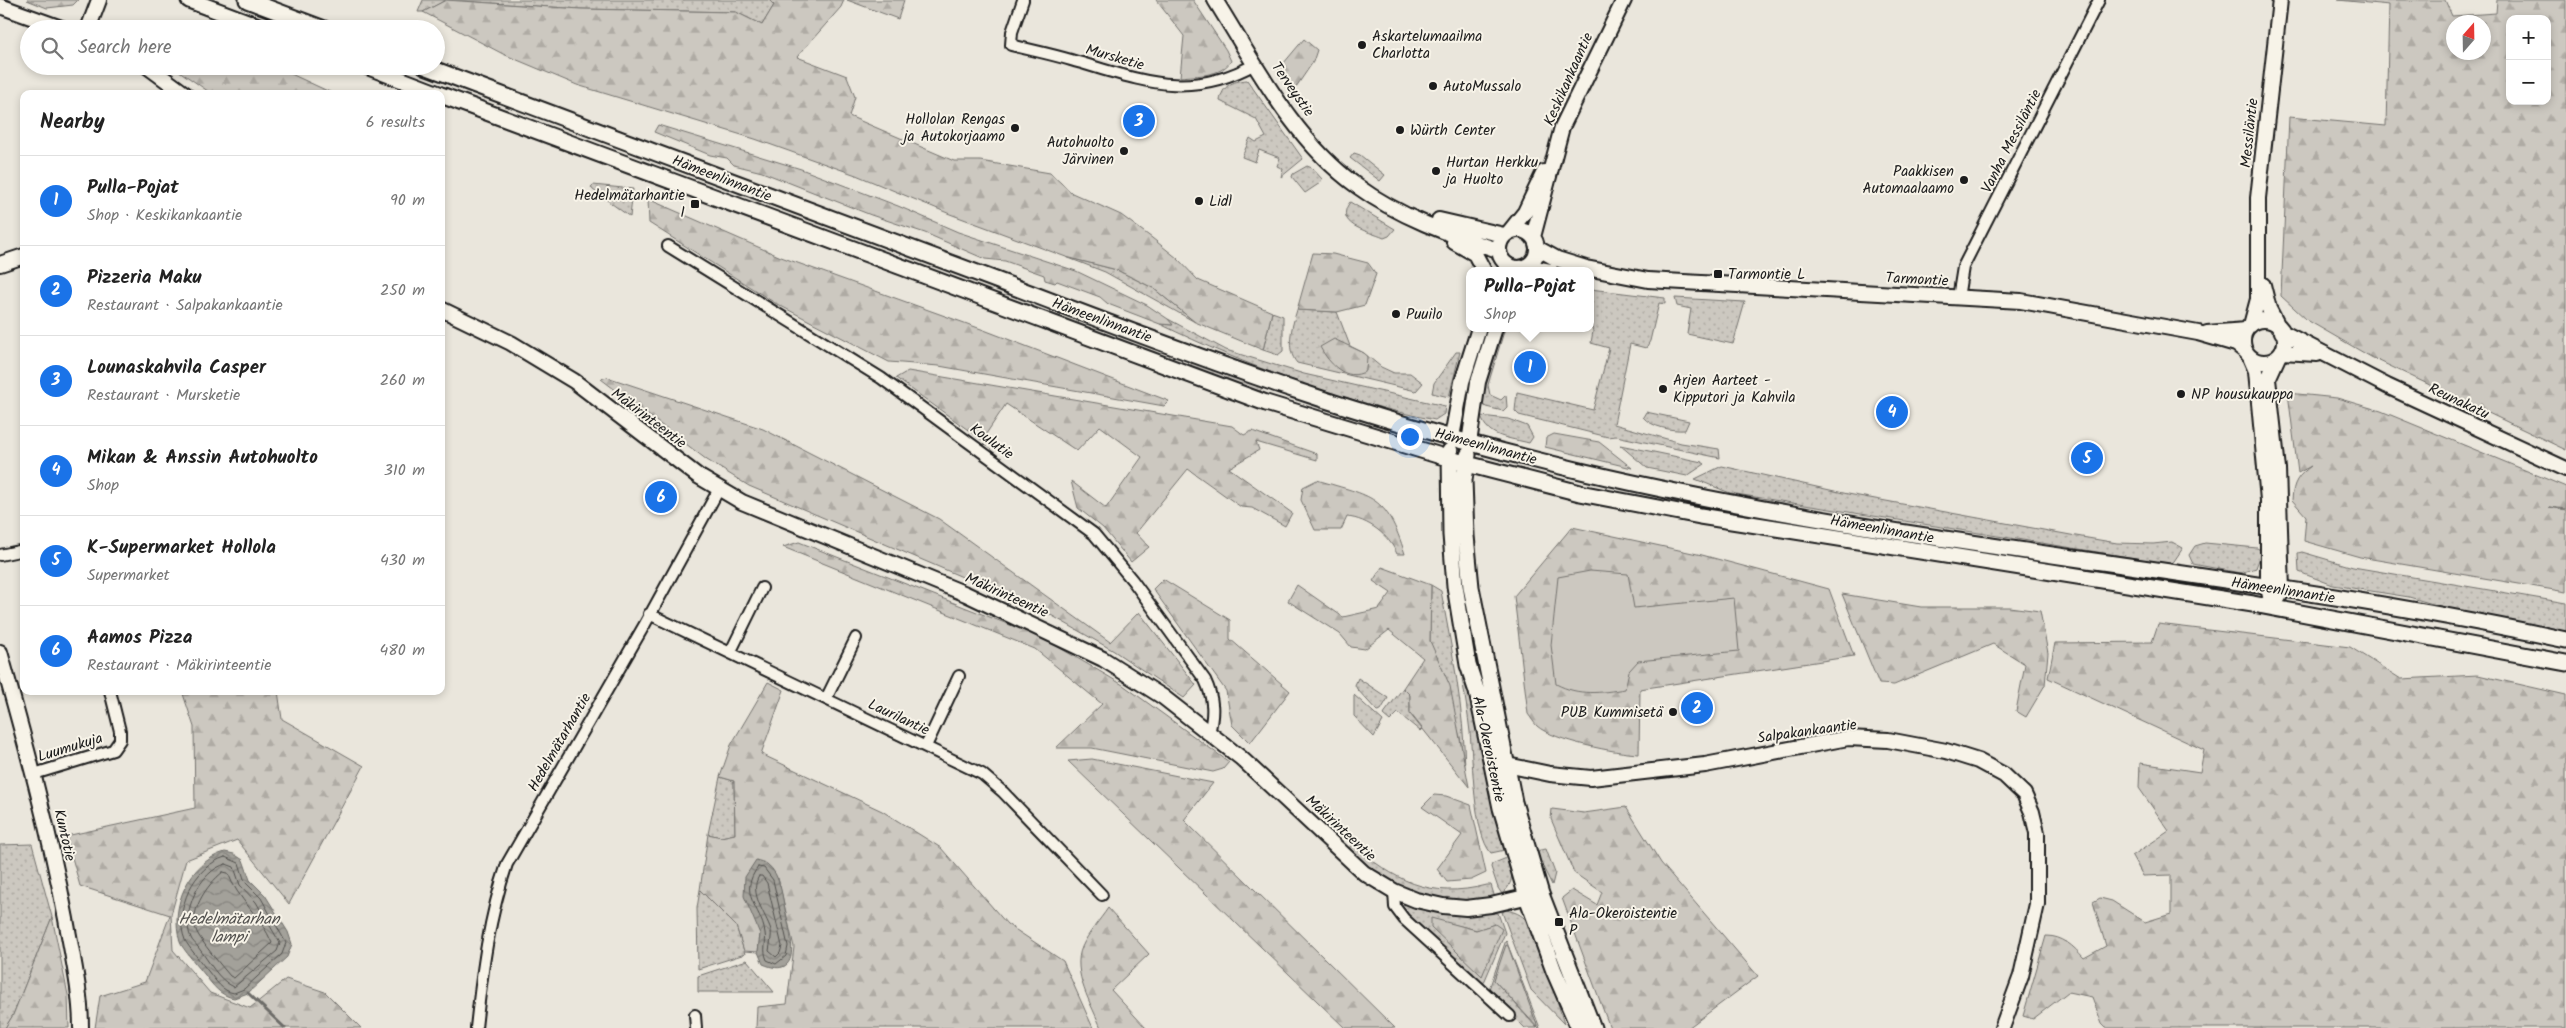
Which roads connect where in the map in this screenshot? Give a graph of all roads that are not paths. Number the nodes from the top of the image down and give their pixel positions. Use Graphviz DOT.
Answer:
graph roads {
  1 [pos="100,0"];
  2 [pos="189,0"];
  3 [pos="247,0"];
  4 [pos="1023,0"];
  5 [pos="1215,0"];
  6 [pos="1624,0"];
  7 [pos="2099,0"];
  8 [pos="2280,0"];
  9 [pos="0,6"];
  10 [pos="39,20"];
  11 [pos="92,20"];
  12 [pos="242,20"];
  13 [pos="300,20"];
  14 [pos="1255,64"];
  15 [pos="445,73"];
  16 [pos="159,75"];
  17 [pos="390,75"];
  18 [pos="180,90"];
  19 [pos="429,90"];
  20 [pos="445,96"];
  21 [pos="1558,144"];
  22 [pos="1362,189"];
  23 [pos="1507,233"];
  24 [pos="1535,242"];
  25 [pos="668,246"];
  26 [pos="20,257"];
  27 [pos="1500,260"];
  28 [pos="0,264"];
  29 [pos="1482,267"];
  30 [pos="1516,267"];
  31 [pos="1523,267"];
  32 [pos="1583,267"];
  33 [pos="1594,270"];
  34 [pos="2259,270"];
  35 [pos="1594,277"];
  36 [pos="1632,278"];
  37 [pos="1958,298"];
  38 [pos="445,311"];
  39 [pos="2249,327"];
  40 [pos="2280,329"];
  41 [pos="1478,332"];
  42 [pos="1494,332"];
  43 [pos="2198,333"];
  44 [pos="2248,354"];
  45 [pos="2280,355"];
  46 [pos="2339,361"];
  47 [pos="1452,437"];
  48 [pos="1469,443"];
  49 [pos="1449,459"];
  50 [pos="1467,464"];
  51 [pos="2566,469"];
  52 [pos="718,489"];
  53 [pos="20,551"];
  54 [pos="0,555"];
  55 [pos="762,588"];
  56 [pos="2273,599"];
  57 [pos="649,614"];
  58 [pos="856,638"];
  59 [pos="2566,640"];
  60 [pos="0,652"];
  61 [pos="730,654"];
  62 [pos="2566,663"];
  63 [pos="959,676"];
  64 [pos="111,695"];
  65 [pos="826,699"];
  66 [pos="1209,733"];
  67 [pos="926,746"];
  68 [pos="1500,764"];
  69 [pos="34,774"];
  70 [pos="1394,890"];
  71 [pos="1102,895"];
  72 [pos="1534,895"];
  73 [pos="695,1015"];
  74 [pos="1510,1016"];
  75 [pos="80,1028"];
  76 [pos="476,1028"];
  77 [pos="696,1028"];
  78 [pos="1579,1028"];
  79 [pos="1593,1028"];
  80 [pos="2002,1028"];
  1 -- 11 [label="street"];
  2 -- 12 [label="main road"];
  3 -- 13 [label="main road"];
  4 -- 14 [label="street, Mursketie"];
  5 -- 14 [label="street, Terveystie"];
  6 -- 21 [label="street, Keskikankaantie"];
  7 -- 37 [label="street, Vanha Messiläntie"];
  8 -- 34 [label="street, Messiläntie"];
  9 -- 10 [label="street"];
  14 -- 22 [label="street, Terveystie"];
  15 -- 47 [label="main road, Hämeenlinnantie"];
  16 -- 18 [label="street"];
  17 -- 19 [label="main road, Hämeenlinnantie"];
  20 -- 49 [label="main road, Hämeenlinnantie"];
  21 -- 23 [label="street, Keskikankaantie"];
  21 -- 24 [label="street, Keskikankaantie"];
  22 -- 23 [label="street, Terveystie"];
  22 -- 27 [label="street, Terveystie"];
  22 -- 29 [label="street, Terveystie"];
  23 -- 24 [label="street"];
  23 -- 27 [label="street"];
  24 -- 31 [label="street"];
  24 -- 32 [label="street, Tarmontie"];
  25 -- 66 [label="street, Koulutie"];
  26 -- 28 [label="street"];
  27 -- 30 [label="street"];
  33 -- 36 [label="street, Tarmontie"];
  34 -- 39 [label="street, Messiläntie"];
  34 -- 40 [label="street, Messiläntie"];
  35 -- 36 [label="street, Tarmontie"];
  36 -- 37 [label="street, Tarmontie"];
  37 -- 43 [label="street, Tarmontie"];
  38 -- 52 [label="street, Mäkirinteentie"];
  39 -- 40 [label="street"];
  39 -- 43 [label="street, Tarmontie"];
  39 -- 44 [label="street"];
  40 -- 45 [label="street"];
  40 -- 46 [label="street, Reunakatu"];
  41 -- 47 [label="street"];
  42 -- 48 [label="street"];
  43 -- 44 [label="street, Tarmontie"];
  44 -- 45 [label="street"];
  44 -- 56 [label="street"];
  45 -- 46 [label="street, Reunakatu"];
  45 -- 56 [label="street"];
  46 -- 51 [label="street, Reunakatu"];
  47 -- 48 [label="main road, Hämeenlinnantie"];
  47 -- 49 [label="main road, Ala-Okeroistentie"];
  48 -- 50 [label="main road, Ala-Okeroistentie"];
  48 -- 56 [label="main road, Hämeenlinnantie"];
  49 -- 50 [label="main road, Hämeenlinnantie"];
  49 -- 68 [label="main road, Ala-Okeroistentie"];
  50 -- 56 [label="main road, Hämeenlinnantie"];
  50 -- 68 [label="main road, Ala-Okeroistentie"];
  52 -- 57 [label="street, Hedelmätarhantie"];
  52 -- 66 [label="street, Mäkirinteentie"];
  53 -- 54 [label="street"];
  55 -- 61 [label="street"];
  56 -- 59 [label="main road, Hämeenlinnantie"];
  56 -- 62 [label="main road, Hämeenlinnantie"];
  57 -- 61 [label="street, Laurilantie"];
  57 -- 76 [label="street, Hedelmätarhantie"];
  58 -- 65 [label="street"];
  60 -- 69 [label="street, Kuntotie"];
  61 -- 65 [label="street, Laurilantie"];
  63 -- 67 [label="street"];
  64 -- 69 [label="street, Luumukuja"];
  65 -- 67 [label="street, Laurilantie"];
  66 -- 70 [label="street, Mäkirinteentie"];
  67 -- 71 [label="street, Laurilantie"];
  68 -- 72 [label="main road, Ala-Okeroistentie"];
  68 -- 80 [label="street, Salpakankaantie"];
  69 -- 75 [label="street, Kuntotie"];
  70 -- 72 [label="street, Mäkirinteentie"];
  70 -- 74 [label="street"];
  72 -- 78 [label="main road, Ala-Okeroistentie"];
  72 -- 79 [label="main road, Ala-Okeroistentie"];
  73 -- 77 [label="street"];
}
